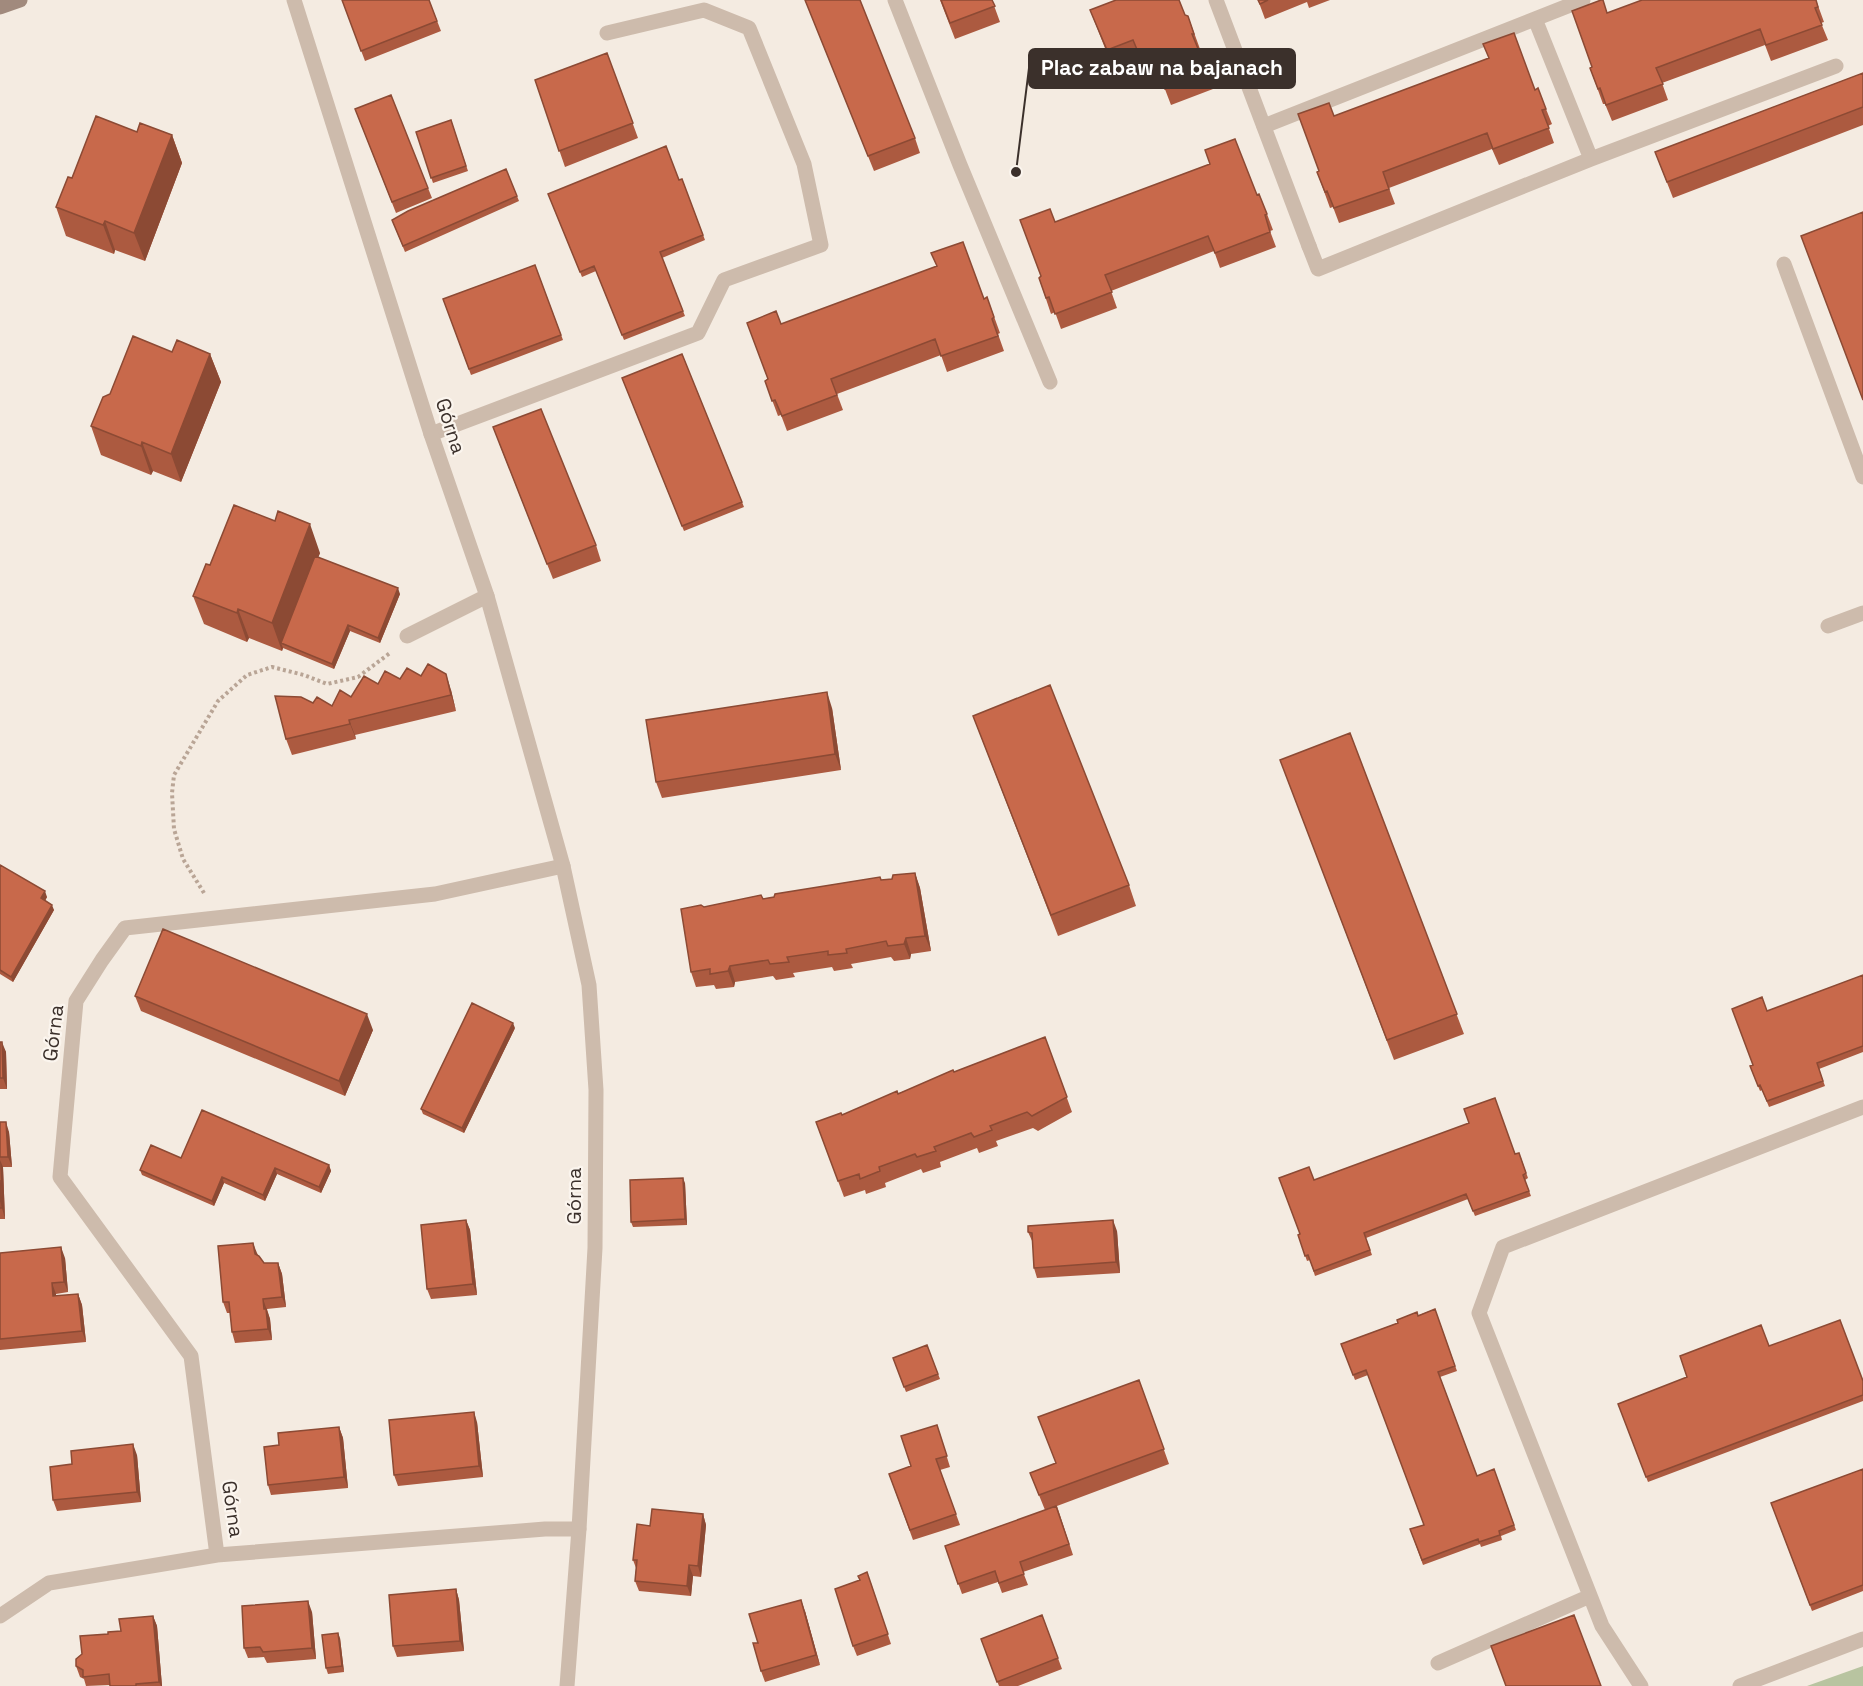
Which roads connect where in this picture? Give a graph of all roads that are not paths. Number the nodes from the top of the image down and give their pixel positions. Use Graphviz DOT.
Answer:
graph roads {
  1 [pos="20,0"];
  2 [pos="294,0"];
  3 [pos="895,0"];
  4 [pos="1216,0"];
  5 [pos="1583,0"];
  6 [pos="0,7"];
  7 [pos="1535,19"];
  8 [pos="607,33"];
  9 [pos="1836,66"];
  10 [pos="1264,126"];
  11 [pos="1591,159"];
  12 [pos="1784,264"];
  13 [pos="1050,382"];
  14 [pos="431,434"];
  15 [pos="1863,477"];
  16 [pos="487,596"];
  17 [pos="1863,613"];
  18 [pos="1828,626"];
  19 [pos="407,636"];
  20 [pos="562,866"];
  21 [pos="1863,1107"];
  22 [pos="579,1529"];
  23 [pos="218,1555"];
  24 [pos="1590,1596"];
  25 [pos="0,1616"];
  26 [pos="1863,1639"];
  27 [pos="1438,1663"];
  28 [pos="567,1686"];
  29 [pos="1641,1686"];
  30 [pos="1740,1686"];
  1 -- 6 [label="main road"];
  2 -- 14 [label="street, Górna"];
  3 -- 13 [label="street"];
  4 -- 10 [label="street"];
  5 -- 7 [label="street"];
  7 -- 10 [label="street"];
  7 -- 11 [label="street"];
  8 -- 14 [label="street"];
  9 -- 11 [label="street"];
  10 -- 11 [label="street"];
  12 -- 15 [label="street"];
  14 -- 16 [label="street, Górna"];
  16 -- 19 [label="street"];
  16 -- 20 [label="street, Górna"];
  17 -- 18 [label="street"];
  20 -- 22 [label="street, Górna"];
  20 -- 23 [label="street, Górna"];
  21 -- 24 [label="street"];
  22 -- 23 [label="street, Górna"];
  22 -- 28 [label="street, Górna"];
  23 -- 25 [label="street, Górna"];
  24 -- 27 [label="street"];
  24 -- 29 [label="street"];
  26 -- 30 [label="street"];
}
